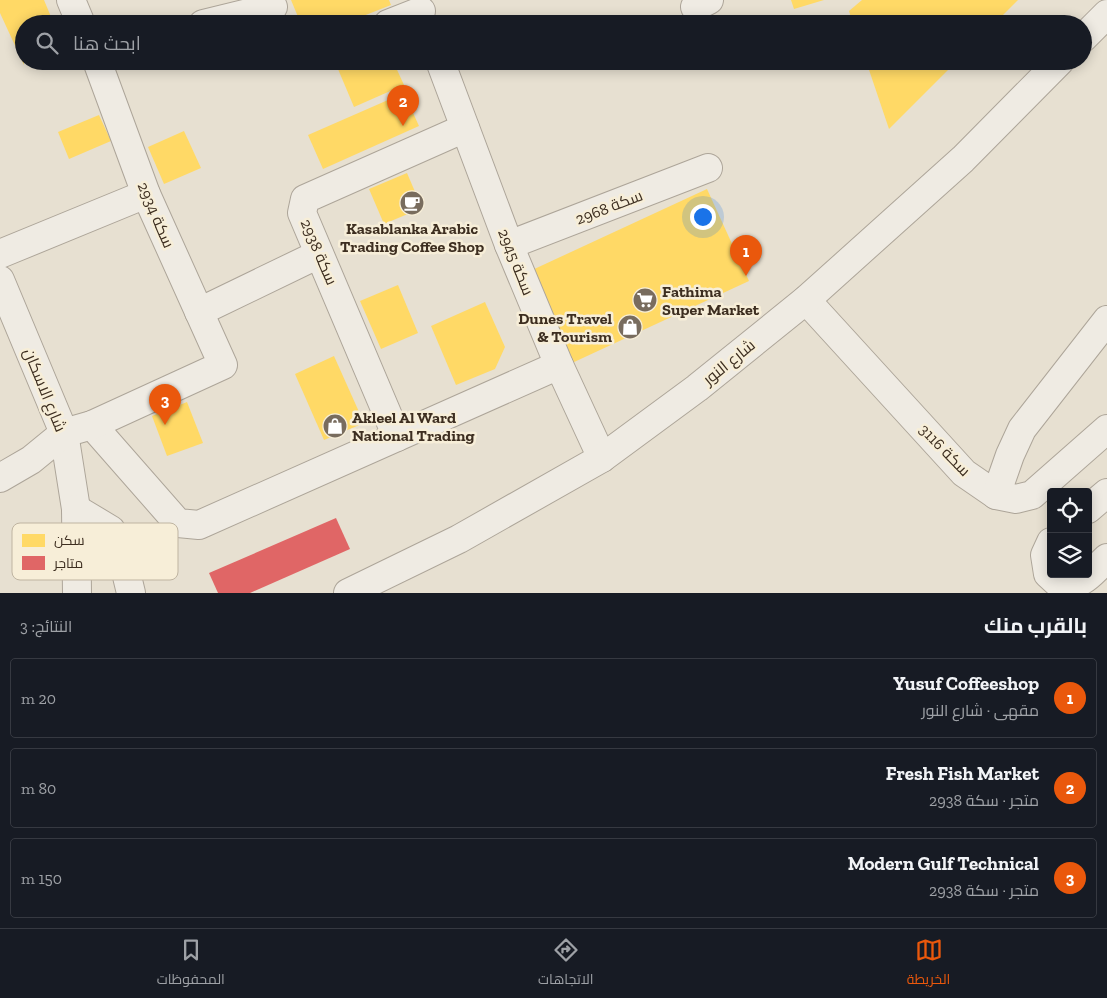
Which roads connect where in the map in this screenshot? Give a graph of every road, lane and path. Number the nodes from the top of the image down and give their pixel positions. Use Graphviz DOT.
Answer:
graph roads {
  1 [pos="71,0"];
  2 [pos="274,10"];
  3 [pos="1107,14"];
  4 [pos="77,15"];
  5 [pos="249,15"];
  6 [pos="1092,29"];
  7 [pos="100,70"];
  8 [pos="443,70"];
  9 [pos="1051,70"];
  10 [pos="465,128"];
  11 [pos="708,168"];
  12 [pos="146,194"];
  13 [pos="509,245"];
  14 [pos="0,254"];
  15 [pos="319,254"];
  16 [pos="0,280"];
  17 [pos="806,300"];
  18 [pos="199,312"];
  19 [pos="1107,320"];
  20 [pos="559,365"];
  21 [pos="92,425"];
  22 [pos="1107,429"];
  23 [pos="64,433"];
  24 [pos="398,437"];
  25 [pos="602,458"];
  26 [pos="0,478"];
  27 [pos="1107,492"];
  28 [pos="996,495"];
  29 [pos="1092,505"];
  30 [pos="76,509"];
  31 [pos="76,523"];
  32 [pos="99,523"];
  33 [pos="1047,549"];
  34 [pos="1107,558"];
  35 [pos="1047,569"];
  36 [pos="1092,572"];
  37 [pos="1052,578"];
  38 [pos="1086,578"];
  39 [pos="77,580"];
  40 [pos="128,580"];
  41 [pos="77,593"];
  42 [pos="131,593"];
  43 [pos="348,593"];
  1 -- 4 [label="street"];
  2 -- 5 [label="street"];
  3 -- 6 [label="street"];
  7 -- 12 [label="street, سكة 2934"];
  8 -- 10 [label="street, سكة 2945"];
  9 -- 17 [label="street, شارع النور"];
  10 -- 13 [label="street, سكة 2945"];
  10 -- 15 [label="street, سكة 2938"];
  11 -- 13 [label="street, سكة 2968"];
  12 -- 14 [label="street"];
  12 -- 18 [label="street, سكة 2934"];
  13 -- 20 [label="street, سكة 2945"];
  15 -- 18 [label="street"];
  15 -- 24 [label="street, سكة 2938"];
  16 -- 23 [label="street, شارع الاسكان"];
  17 -- 25 [label="street, شارع النور"];
  17 -- 28 [label="street, سكة 3116"];
  18 -- 21 [label="street, سكة 2934"];
  19 -- 28 [label="street"];
  20 -- 24 [label="street"];
  20 -- 25 [label="street, سكة 2945"];
  21 -- 23 [label="street"];
  21 -- 24 [label="street"];
  22 -- 28 [label="street, سكة 3116"];
  23 -- 26 [label="street"];
  23 -- 30 [label="street, شارع الاسكان"];
  25 -- 43 [label="street, شارع النور"];
  27 -- 29 [label="street"];
  30 -- 31 [label="street, شارع الاسكان"];
  30 -- 32 [label="street"];
  33 -- 35 [label="street"];
  34 -- 36 [label="street"];
  37 -- 38 [label="street"];
  39 -- 41 [label="street, شارع الاسكان"];
  40 -- 42 [label="street"];
}
